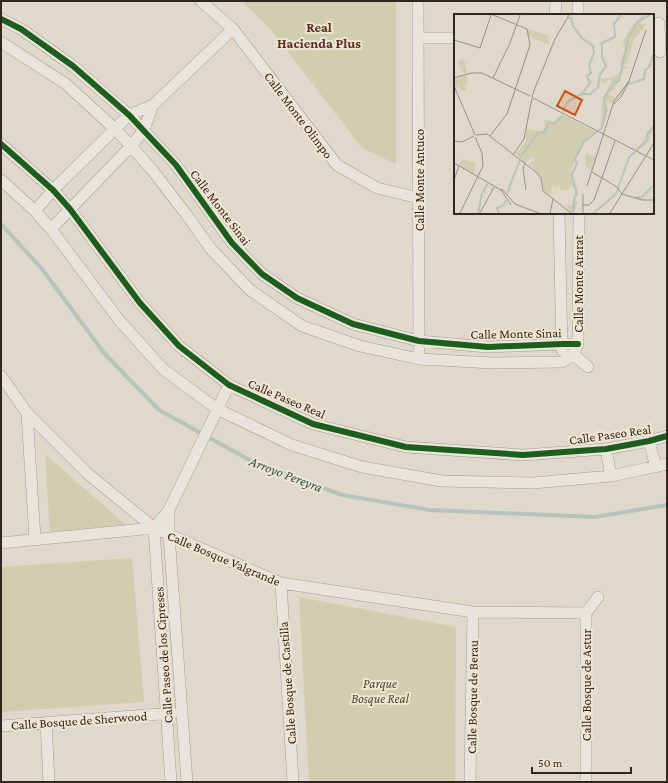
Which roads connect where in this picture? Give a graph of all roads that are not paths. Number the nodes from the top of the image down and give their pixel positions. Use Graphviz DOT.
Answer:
graph roads {
  1 [pos="201,1"];
  2 [pos="418,1"];
  3 [pos="556,1"];
  4 [pos="578,1"];
  5 [pos="556,14"];
  6 [pos="578,14"];
  7 [pos="1,18"];
  8 [pos="660,23"];
  9 [pos="233,29"];
  10 [pos="418,38"];
  11 [pos="454,38"];
  12 [pos="1,42"];
  13 [pos="660,52"];
  14 [pos="153,105"];
  15 [pos="129,116"];
  16 [pos="115,129"];
  17 [pos="144,130"];
  18 [pos="1,144"];
  19 [pos="132,146"];
  20 [pos="1,180"];
  21 [pos="53,190"];
  22 [pos="419,198"];
  23 [pos="70,209"];
  24 [pos="35,211"];
  25 [pos="559,214"];
  26 [pos="578,214"];
  27 [pos="51,229"];
  28 [pos="419,341"];
  29 [pos="562,344"];
  30 [pos="576,349"];
  31 [pos="419,359"];
  32 [pos="562,362"];
  33 [pos="588,367"];
  34 [pos="1,376"];
  35 [pos="229,385"];
  36 [pos="216,412"];
  37 [pos="27,414"];
  38 [pos="667,436"];
  39 [pos="649,441"];
  40 [pos="606,449"];
  41 [pos="667,464"];
  42 [pos="656,467"];
  43 [pos="611,476"];
  44 [pos="169,510"];
  45 [pos="154,528"];
  46 [pos="169,535"];
  47 [pos="35,539"];
  48 [pos="1,542"];
  49 [pos="281,583"];
  50 [pos="598,596"];
  51 [pos="473,612"];
  52 [pos="586,613"];
  53 [pos="182,712"];
  54 [pos="167,714"];
  55 [pos="46,722"];
  56 [pos="1,726"];
  57 [pos="49,782"];
  58 [pos="171,782"];
  59 [pos="187,782"];
  60 [pos="293,782"];
  61 [pos="470,782"];
  62 [pos="586,782"];
  1 -- 9 [label="street, Calle Monte Olimpo"];
  2 -- 10 [label="street, Calle Monte Antuco"];
  3 -- 5 [label="street"];
  4 -- 6 [label="street"];
  7 -- 15 [label="street, Calle Monte Sinai"];
  8 -- 13 [label="street"];
  9 -- 14 [label="street"];
  9 -- 22 [label="street, Calle Monte Olimpo"];
  10 -- 11 [label="street"];
  10 -- 22 [label="street, Calle Monte Antuco"];
  12 -- 16 [label="street"];
  14 -- 15 [label="street"];
  14 -- 17 [label="street"];
  15 -- 16 [label="street"];
  15 -- 17 [label="street, Calle Monte Sinai"];
  16 -- 19 [label="street"];
  16 -- 21 [label="street"];
  17 -- 19 [label="street"];
  17 -- 28 [label="street, Calle Monte Sinai"];
  18 -- 21 [label="street, Calle Paseo Real"];
  19 -- 23 [label="street"];
  19 -- 31 [label="street"];
  20 -- 24 [label="street"];
  21 -- 23 [label="street, Calle Paseo Real"];
  21 -- 24 [label="street"];
  22 -- 28 [label="street, Calle Monte Antuco"];
  23 -- 27 [label="street"];
  23 -- 35 [label="street, Calle Paseo Real"];
  24 -- 27 [label="street"];
  25 -- 29 [label="street, Calle Monte Ararat"];
  26 -- 30 [label="street, Calle Monte Ararat"];
  27 -- 36 [label="street"];
  28 -- 29 [label="street, Calle Monte Sinai"];
  28 -- 31 [label="street, Calle Monte Antuco"];
  29 -- 30 [label="street, Calle Monte Sinai"];
  29 -- 32 [label="street, Calle Monte Ararat"];
  30 -- 32 [label="street, Calle Monte Sinai"];
  30 -- 33 [label="street, Calle Monte Sinai"];
  31 -- 32 [label="street"];
  34 -- 37 [label="street, Calle Bosque Valgrande"];
  35 -- 36 [label="street"];
  35 -- 40 [label="street, Calle Paseo Real"];
  36 -- 43 [label="street"];
  36 -- 44 [label="street"];
  37 -- 45 [label="street, Calle Bosque Valgrande"];
  37 -- 47 [label="street"];
  38 -- 39 [label="street, Calle Paseo Real"];
  39 -- 40 [label="street, Calle Paseo Real"];
  39 -- 42 [label="street"];
  40 -- 43 [label="street"];
  41 -- 42 [label="street"];
  42 -- 43 [label="street"];
  44 -- 45 [label="street"];
  44 -- 46 [label="street, Calle Paseo de los Cipreses"];
  45 -- 46 [label="street, Calle Bosque Valgrande"];
  45 -- 47 [label="street"];
  45 -- 54 [label="street, Calle Paseo de los Cipreses"];
  46 -- 49 [label="street, Calle Bosque Valgrande"];
  46 -- 53 [label="street, Calle Paseo de los Cipreses"];
  47 -- 48 [label="street"];
  49 -- 51 [label="street, Calle Bosque Valgrande"];
  49 -- 60 [label="street, Calle Bosque de Castilla"];
  50 -- 52 [label="street"];
  51 -- 52 [label="street, Calle Bosque Valgrande"];
  51 -- 61 [label="street, Calle Bosque de Berau"];
  52 -- 62 [label="street, Calle Bosque de Astur"];
  53 -- 54 [label="street, Calle Bosque de Sherwood"];
  53 -- 59 [label="street, Calle Paseo de los Cipreses"];
  54 -- 55 [label="street, Calle Bosque de Sherwood"];
  54 -- 58 [label="street, Calle Paseo de los Cipreses"];
  55 -- 56 [label="street, Calle Bosque de Sherwood"];
  55 -- 57 [label="street"];
}
